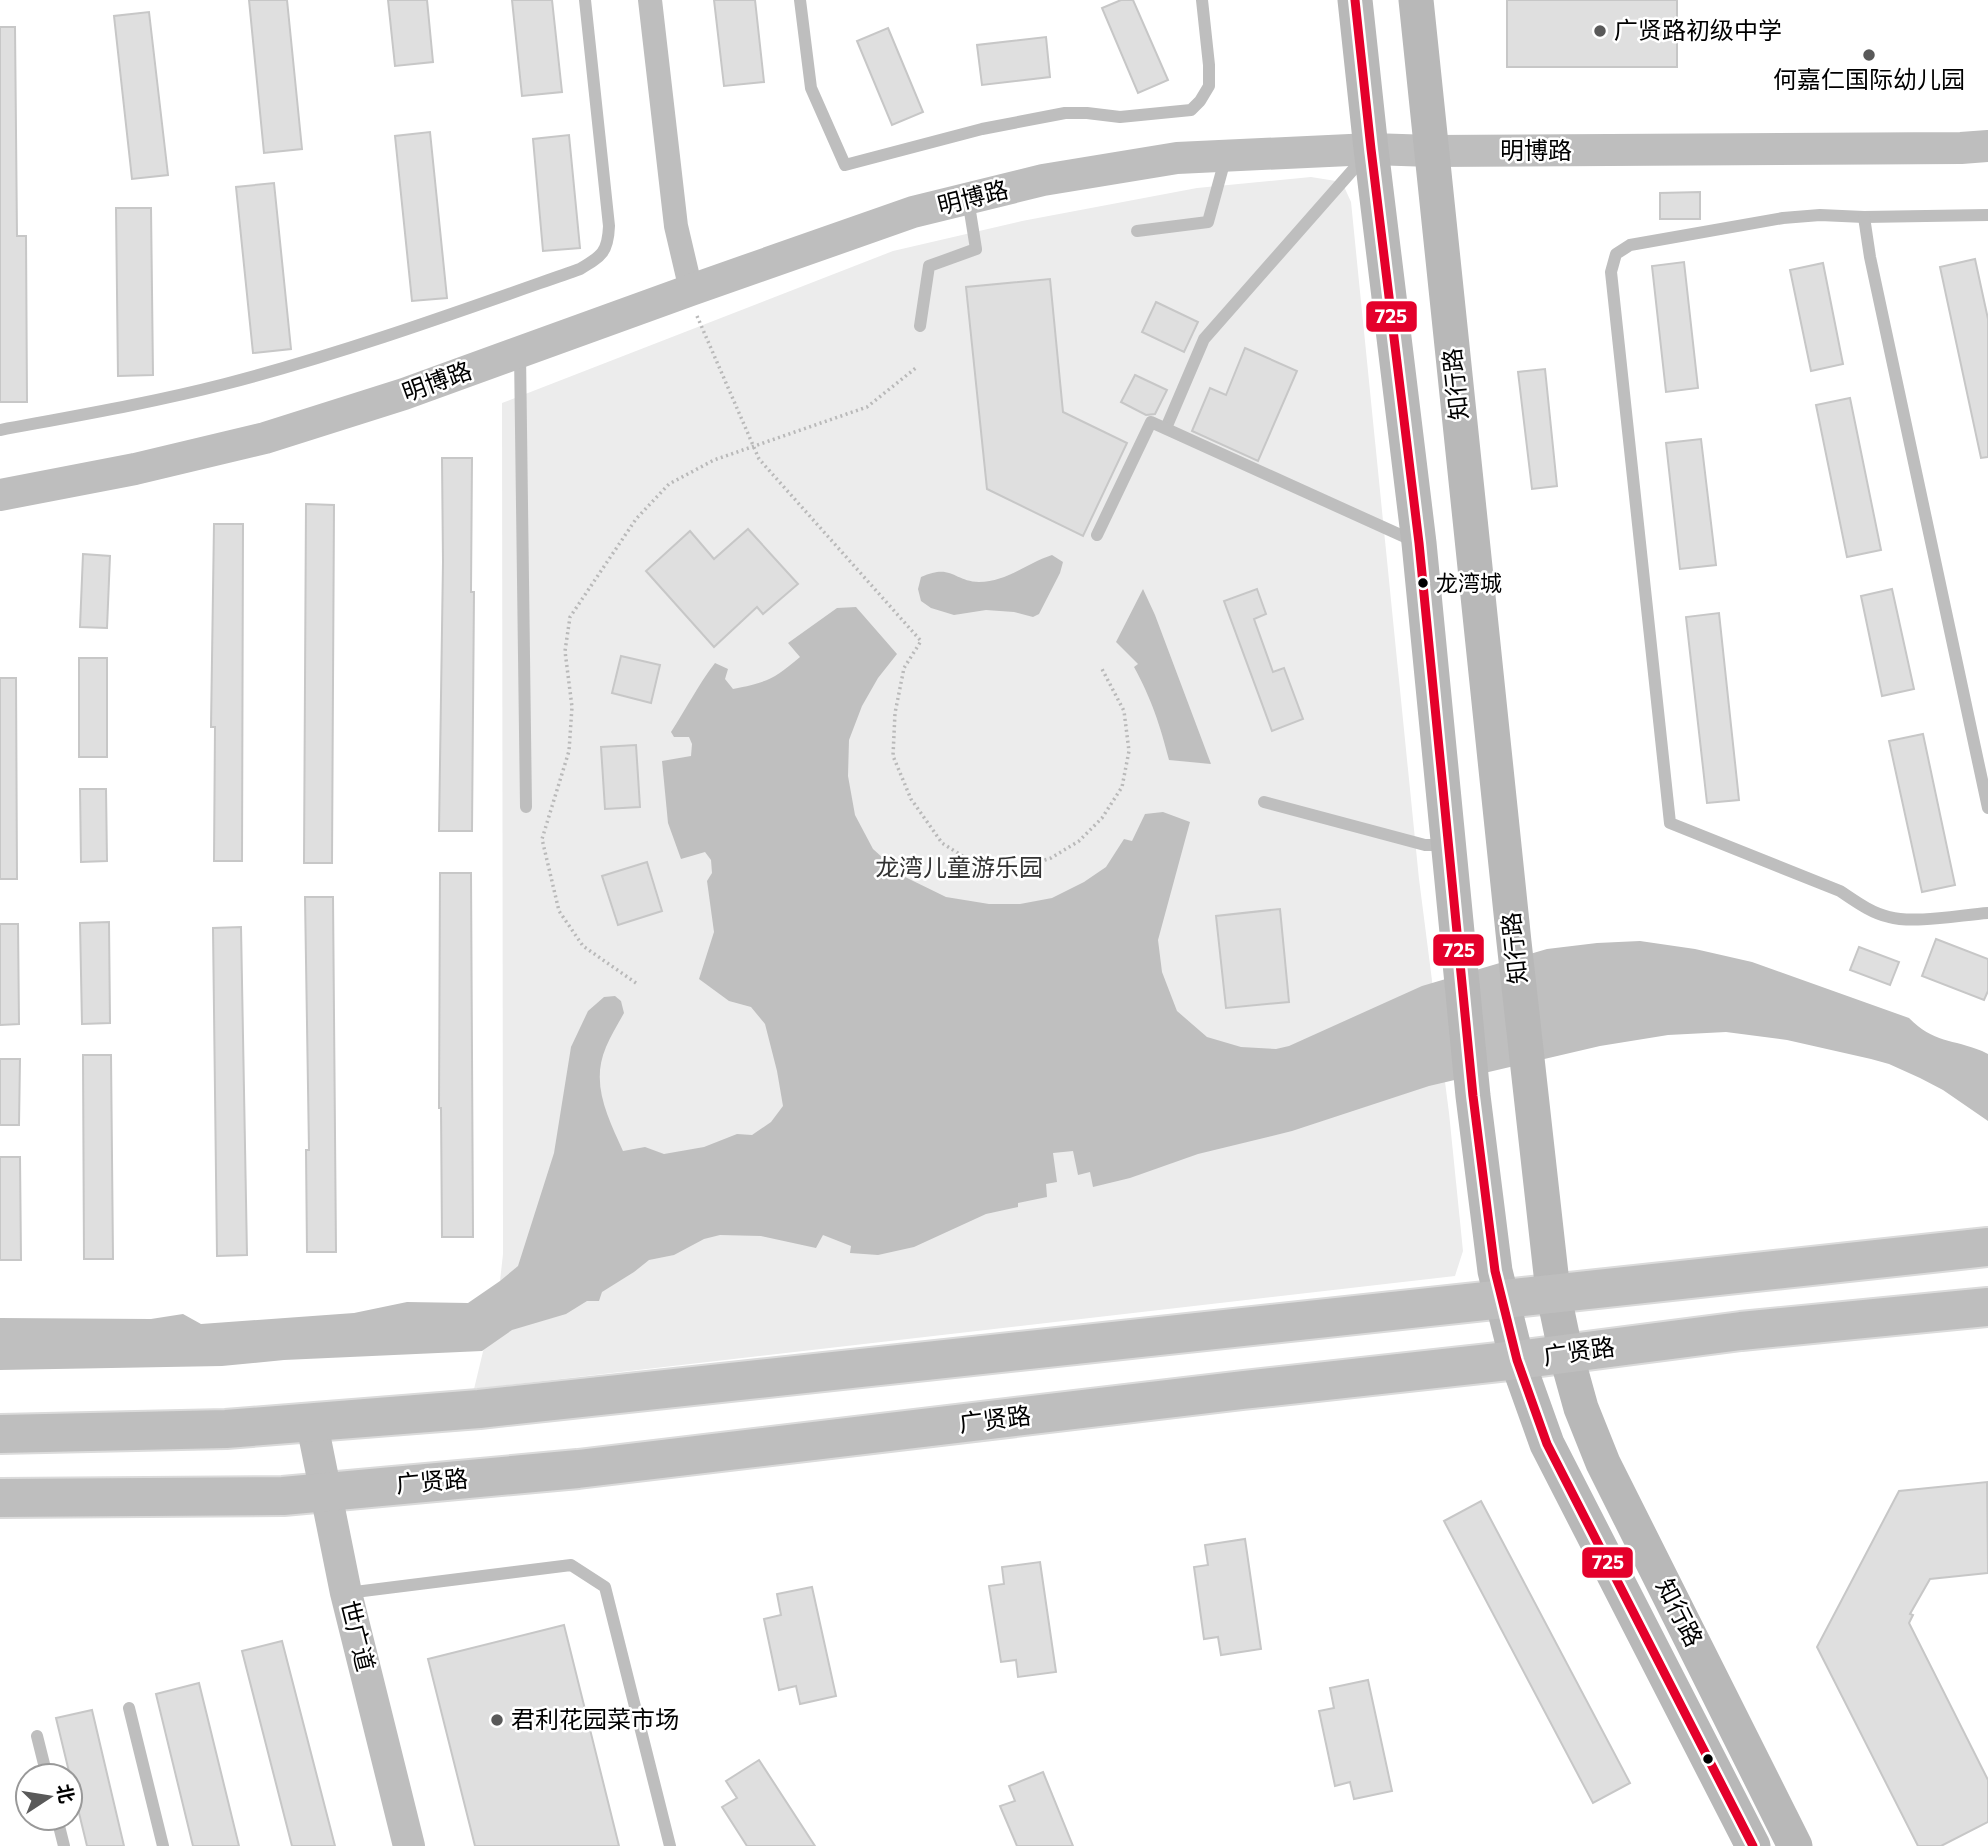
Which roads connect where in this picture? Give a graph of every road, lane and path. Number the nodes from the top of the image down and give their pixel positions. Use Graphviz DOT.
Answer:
graph roads {
  1 [pos="585,0"];
  2 [pos="650,0"];
  3 [pos="800,0"];
  4 [pos="1202,0"];
  5 [pos="1355,0"];
  6 [pos="1416,0"];
  7 [pos="1988,146"];
  8 [pos="1371,149"];
  9 [pos="1432,151"];
  10 [pos="1226,156"];
  11 [pos="968,199"];
  12 [pos="1988,215"];
  13 [pos="1864,217"];
  14 [pos="1137,231"];
  15 [pos="689,291"];
  16 [pos="920,326"];
  17 [pos="520,352"];
  18 [pos="917,367"];
  19 [pos="1166,429"];
  20 [pos="0,430"];
  21 [pos="753,446"];
  22 [pos="0,495"];
  23 [pos="1097,535"];
  24 [pos="1419,543"];
  25 [pos="1102,669"];
  26 [pos="1264,802"];
  27 [pos="526,807"];
  28 [pos="1988,808"];
  29 [pos="1448,845"];
  30 [pos="1988,913"];
  31 [pos="636,983"];
  32 [pos="1988,1247"];
  33 [pos="1553,1292"];
  34 [pos="1503,1299"];
  35 [pos="1988,1307"];
  36 [pos="1566,1354"];
  37 [pos="1517,1360"];
  38 [pos="312,1424"];
  39 [pos="0,1434"];
  40 [pos="326,1492"];
  41 [pos="0,1498"];
  42 [pos="346,1593"];
  43 [pos="129,1708"];
  44 [pos="37,1736"];
  45 [pos="44,1762"];
  46 [pos="163,1846"];
  47 [pos="409,1846"];
  48 [pos="670,1846"];
  49 [pos="1754,1846"];
  50 [pos="1795,1846"];
  1 -- 20 [label="lane"];
  2 -- 15 [label="street"];
  3 -- 4 [label="lane"];
  5 -- 8 [label="main road, 知行路"];
  6 -- 9 [label="main road, 知行路"];
  7 -- 9 [label="street, 明博路"];
  8 -- 9 [label="street, 明博路"];
  8 -- 10 [label="street, 明博路"];
  8 -- 19 [label="lane"];
  8 -- 24 [label="main road, 知行路"];
  9 -- 33 [label="main road, 知行路"];
  10 -- 11 [label="street, 明博路"];
  10 -- 14 [label="lane"];
  11 -- 15 [label="street, 明博路"];
  11 -- 16 [label="lane"];
  12 -- 13 [label="lane"];
  13 -- 28 [label="lane"];
  13 -- 30 [label="lane"];
  15 -- 17 [label="street, 明博路"];
  15 -- 21 [label="path"];
  17 -- 22 [label="street, 明博路"];
  17 -- 27 [label="lane"];
  18 -- 21 [label="path"];
  19 -- 23 [label="lane"];
  19 -- 24 [label="lane"];
  21 -- 25 [label="path"];
  21 -- 31 [label="path"];
  24 -- 29 [label="main road, 知行路"];
  26 -- 29 [label="lane"];
  29 -- 34 [label="main road, 知行路"];
  32 -- 33 [label="main road"];
  33 -- 34 [label="main road"];
  33 -- 36 [label="main road, 知行路"];
  34 -- 37 [label="main road, 知行路"];
  34 -- 38 [label="main road"];
  35 -- 36 [label="main road, 广贤路"];
  36 -- 37 [label="main road, 广贤路"];
  36 -- 50 [label="main road, 知行路"];
  37 -- 40 [label="main road, 广贤路"];
  37 -- 49 [label="main road, 知行路"];
  38 -- 39 [label="main road"];
  38 -- 40 [label="street, 世广道"];
  40 -- 41 [label="main road, 广贤路"];
  40 -- 42 [label="street, 世广道"];
  42 -- 47 [label="street, 世广道"];
  42 -- 48 [label="lane"];
  43 -- 46 [label="lane"];
  44 -- 45 [label="lane"];
}
